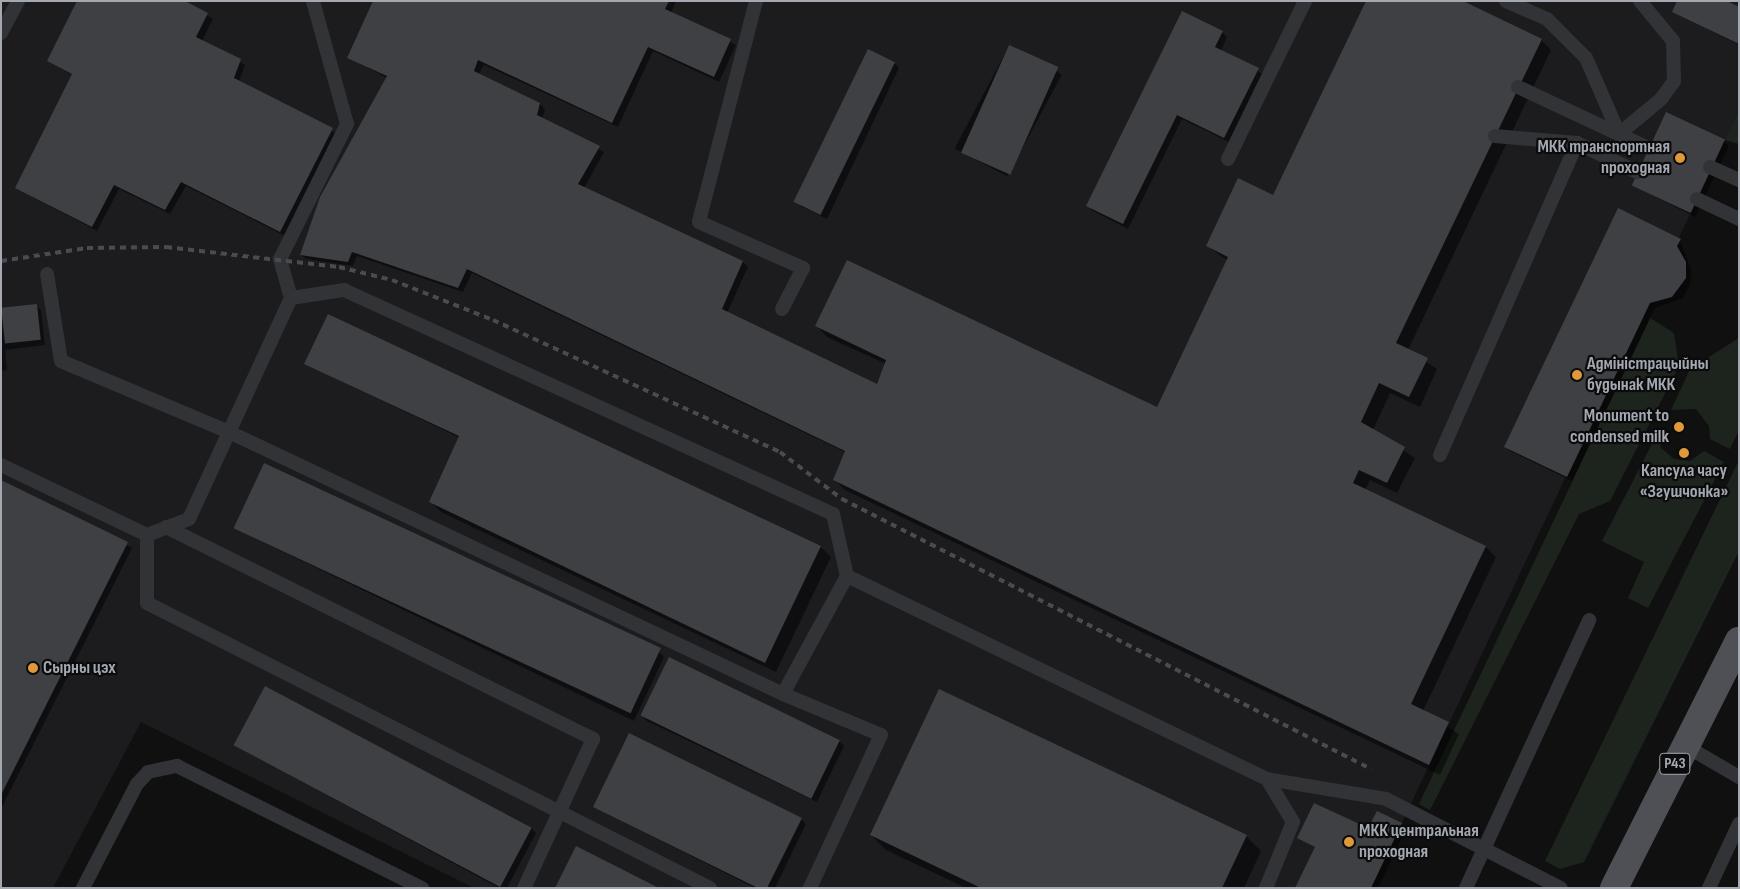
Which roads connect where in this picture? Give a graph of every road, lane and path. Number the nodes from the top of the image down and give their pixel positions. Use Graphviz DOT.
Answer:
graph roads {
  1 [pos="18,1"];
  2 [pos="313,1"];
  3 [pos="756,1"];
  4 [pos="1305,1"];
  5 [pos="1506,1"];
  6 [pos="1640,1"];
  7 [pos="1,34"];
  8 [pos="1518,87"];
  9 [pos="1619,134"];
  10 [pos="1495,136"];
  11 [pos="1577,143"];
  12 [pos="1648,148"];
  13 [pos="1228,159"];
  14 [pos="1710,167"];
  15 [pos="1637,172"];
  16 [pos="1739,180"];
  17 [pos="1697,199"];
  18 [pos="1739,219"];
  19 [pos="48,274"];
  20 [pos="291,298"];
  21 [pos="782,309"];
  22 [pos="229,432"];
  23 [pos="1440,455"];
  24 [pos="1,465"];
  25 [pos="166,527"];
  26 [pos="147,535"];
  27 [pos="847,576"];
  28 [pos="1589,620"];
  29 [pos="1739,641"];
  30 [pos="784,694"];
  31 [pos="1684,745"];
  32 [pos="1739,777"];
  33 [pos="1267,779"];
  34 [pos="559,811"];
  35 [pos="1739,824"];
  36 [pos="1483,848"];
  37 [pos="83,888"];
  38 [pos="422,888"];
  39 [pos="524,888"];
  40 [pos="710,888"];
  41 [pos="810,888"];
  42 [pos="1266,888"];
  43 [pos="1466,888"];
  44 [pos="1561,888"];
  45 [pos="1614,888"];
  46 [pos="1709,888"];
  1 -- 7 [label="lane"];
  2 -- 20 [label="lane"];
  3 -- 21 [label="lane"];
  4 -- 13 [label="lane"];
  5 -- 9 [label="lane"];
  6 -- 9 [label="lane"];
  8 -- 9 [label="lane"];
  9 -- 12 [label="lane"];
  10 -- 11 [label="lane"];
  11 -- 15 [label="lane"];
  11 -- 23 [label="lane"];
  14 -- 16 [label="lane"];
  17 -- 18 [label="lane"];
  19 -- 22 [label="lane"];
  20 -- 22 [label="lane"];
  20 -- 27 [label="lane"];
  22 -- 25 [label="lane"];
  22 -- 30 [label="lane"];
  24 -- 26 [label="lane"];
  25 -- 26 [label="lane"];
  25 -- 34 [label="lane"];
  26 -- 34 [label="lane"];
  27 -- 30 [label="lane"];
  27 -- 33 [label="lane"];
  28 -- 36 [label="lane"];
  29 -- 31 [label="main road, Р43"];
  30 -- 41 [label="lane"];
  31 -- 32 [label="lane"];
  31 -- 45 [label="main road, Р43"];
  33 -- 36 [label="lane"];
  33 -- 42 [label="lane"];
  34 -- 39 [label="lane"];
  34 -- 40 [label="lane"];
  35 -- 46 [label="lane"];
  36 -- 43 [label="lane"];
  36 -- 44 [label="lane"];
  37 -- 38 [label="lane"];
}
